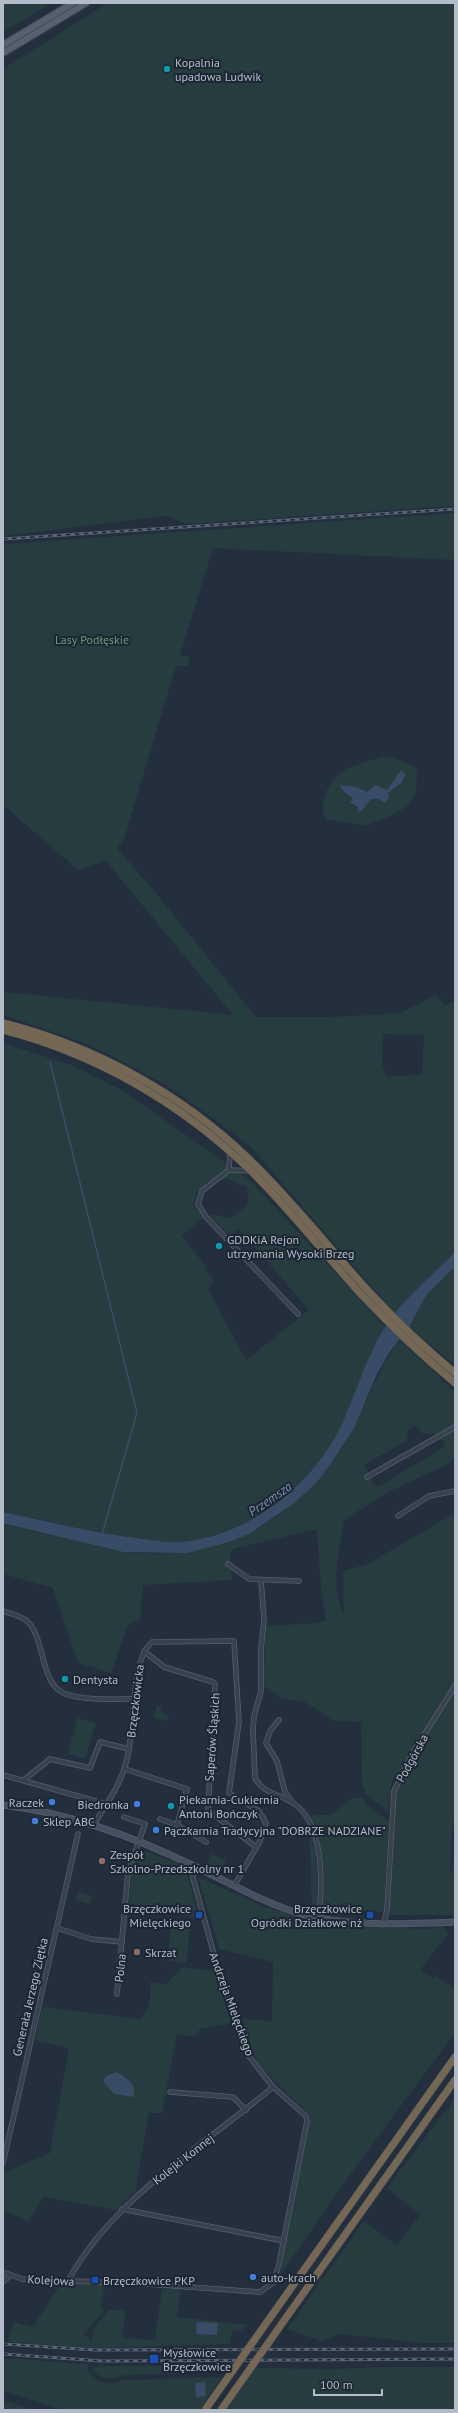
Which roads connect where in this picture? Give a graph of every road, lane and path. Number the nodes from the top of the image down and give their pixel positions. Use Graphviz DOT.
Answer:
graph roads {
  1 [pos="73,3"];
  2 [pos="86,3"];
  3 [pos="3,45"];
  4 [pos="3,53"];
  5 [pos="3,1023"];
  6 [pos="3,1030"];
  7 [pos="230,1152"];
  8 [pos="229,1170"];
  9 [pos="250,1171"];
  10 [pos="298,1314"];
  11 [pos="418,1346"];
  12 [pos="455,1373"];
  13 [pos="455,1383"];
  14 [pos="455,1427"];
  15 [pos="367,1477"];
  16 [pos="455,1491"];
  17 [pos="398,1516"];
  18 [pos="228,1564"];
  19 [pos="260,1580"];
  20 [pos="299,1580"];
  21 [pos="3,1611"];
  22 [pos="234,1641"];
  23 [pos="144,1651"];
  24 [pos="455,1686"];
  25 [pos="135,1700"];
  26 [pos="279,1720"];
  27 [pos="130,1749"];
  28 [pos="125,1769"];
  29 [pos="3,1775"];
  30 [pos="24,1780"];
  31 [pos="293,1802"];
  32 [pos="106,1804"];
  33 [pos="3,1805"];
  34 [pos="124,1817"];
  35 [pos="160,1818"];
  36 [pos="177,1825"];
  37 [pos="93,1826"];
  38 [pos="78,1834"];
  39 [pos="206,1842"];
  40 [pos="139,1843"];
  41 [pos="256,1847"];
  42 [pos="195,1866"];
  43 [pos="234,1886"];
  44 [pos="319,1918"];
  45 [pos="384,1922"];
  46 [pos="455,1922"];
  47 [pos="57,1928"];
  48 [pos="122,1942"];
  49 [pos="117,1994"];
  50 [pos="455,2058"];
  51 [pos="455,2080"];
  52 [pos="273,2087"];
  53 [pos="170,2092"];
  54 [pos="246,2110"];
  55 [pos="3,2163"];
  56 [pos="122,2209"];
  57 [pos="284,2241"];
  58 [pos="3,2272"];
  59 [pos="10,2276"];
  60 [pos="68,2281"];
  61 [pos="3,2282"];
  62 [pos="260,2292"];
  63 [pos="205,2410"];
  64 [pos="221,2410"];
  1 -- 3 [label="main road"];
  2 -- 4 [label="main road"];
  5 -- 11 [label="highway"];
  6 -- 7 [label="highway"];
  7 -- 8 [label="street"];
  7 -- 9 [label="highway"];
  8 -- 9 [label="street"];
  8 -- 10 [label="street"];
  9 -- 11 [label="highway"];
  11 -- 12 [label="highway"];
  11 -- 13 [label="highway"];
  14 -- 15 [label="street"];
  16 -- 17 [label="street"];
  18 -- 19 [label="street"];
  19 -- 20 [label="street"];
  19 -- 31 [label="street"];
  21 -- 25 [label="street"];
  22 -- 23 [label="street, Brzęczkowicka"];
  22 -- 41 [label="street, Saperów Śląskich"];
  23 -- 25 [label="street, Brzęczkowicka"];
  23 -- 41 [label="street, Saperów Śląskich"];
  24 -- 45 [label="street, Podgórska"];
  25 -- 27 [label="street, Brzęczkowicka"];
  26 -- 31 [label="street"];
  27 -- 28 [label="street, Brzęczkowicka"];
  27 -- 30 [label="street, Brzęczkowicka"];
  28 -- 32 [label="street, Brzęczkowicka"];
  28 -- 36 [label="street"];
  29 -- 30 [label="street"];
  30 -- 32 [label="street"];
  31 -- 44 [label="street"];
  32 -- 37 [label="street, Brzęczkowicka"];
  33 -- 37 [label="main road"];
  34 -- 40 [label="street"];
  35 -- 36 [label="street"];
  36 -- 39 [label="street"];
  37 -- 40 [label="main road"];
  38 -- 47 [label="street, Generała Jerzego Ziętka"];
  40 -- 42 [label="main road"];
  40 -- 48 [label="street"];
  41 -- 43 [label="street, Saperów Śląskich"];
  42 -- 43 [label="main road"];
  42 -- 52 [label="street, Andrzeja Mielęckiego"];
  43 -- 44 [label="main road"];
  44 -- 45 [label="main road"];
  45 -- 46 [label="main road"];
  47 -- 48 [label="street, Generała Jerzego Ziętka"];
  47 -- 55 [label="street, Generała Jerzego Ziętka"];
  48 -- 49 [label="street, Polna"];
  50 -- 63 [label="highway, bridge"];
  51 -- 64 [label="highway, bridge"];
  52 -- 54 [label="street, Kolejki Konnej"];
  52 -- 57 [label="street, Andrzeja Mielęckiego"];
  53 -- 54 [label="street"];
  54 -- 56 [label="street, Kolejki Konnej"];
  56 -- 57 [label="street"];
  56 -- 60 [label="street, Kolejki Konnej"];
  57 -- 62 [label="street, Andrzeja Mielęckiego"];
  58 -- 59 [label="street, Kolejowa"];
  59 -- 60 [label="street, Kolejowa"];
  59 -- 61 [label="street, Kolejowa"];
  60 -- 62 [label="street, Kolejowa"];
}
